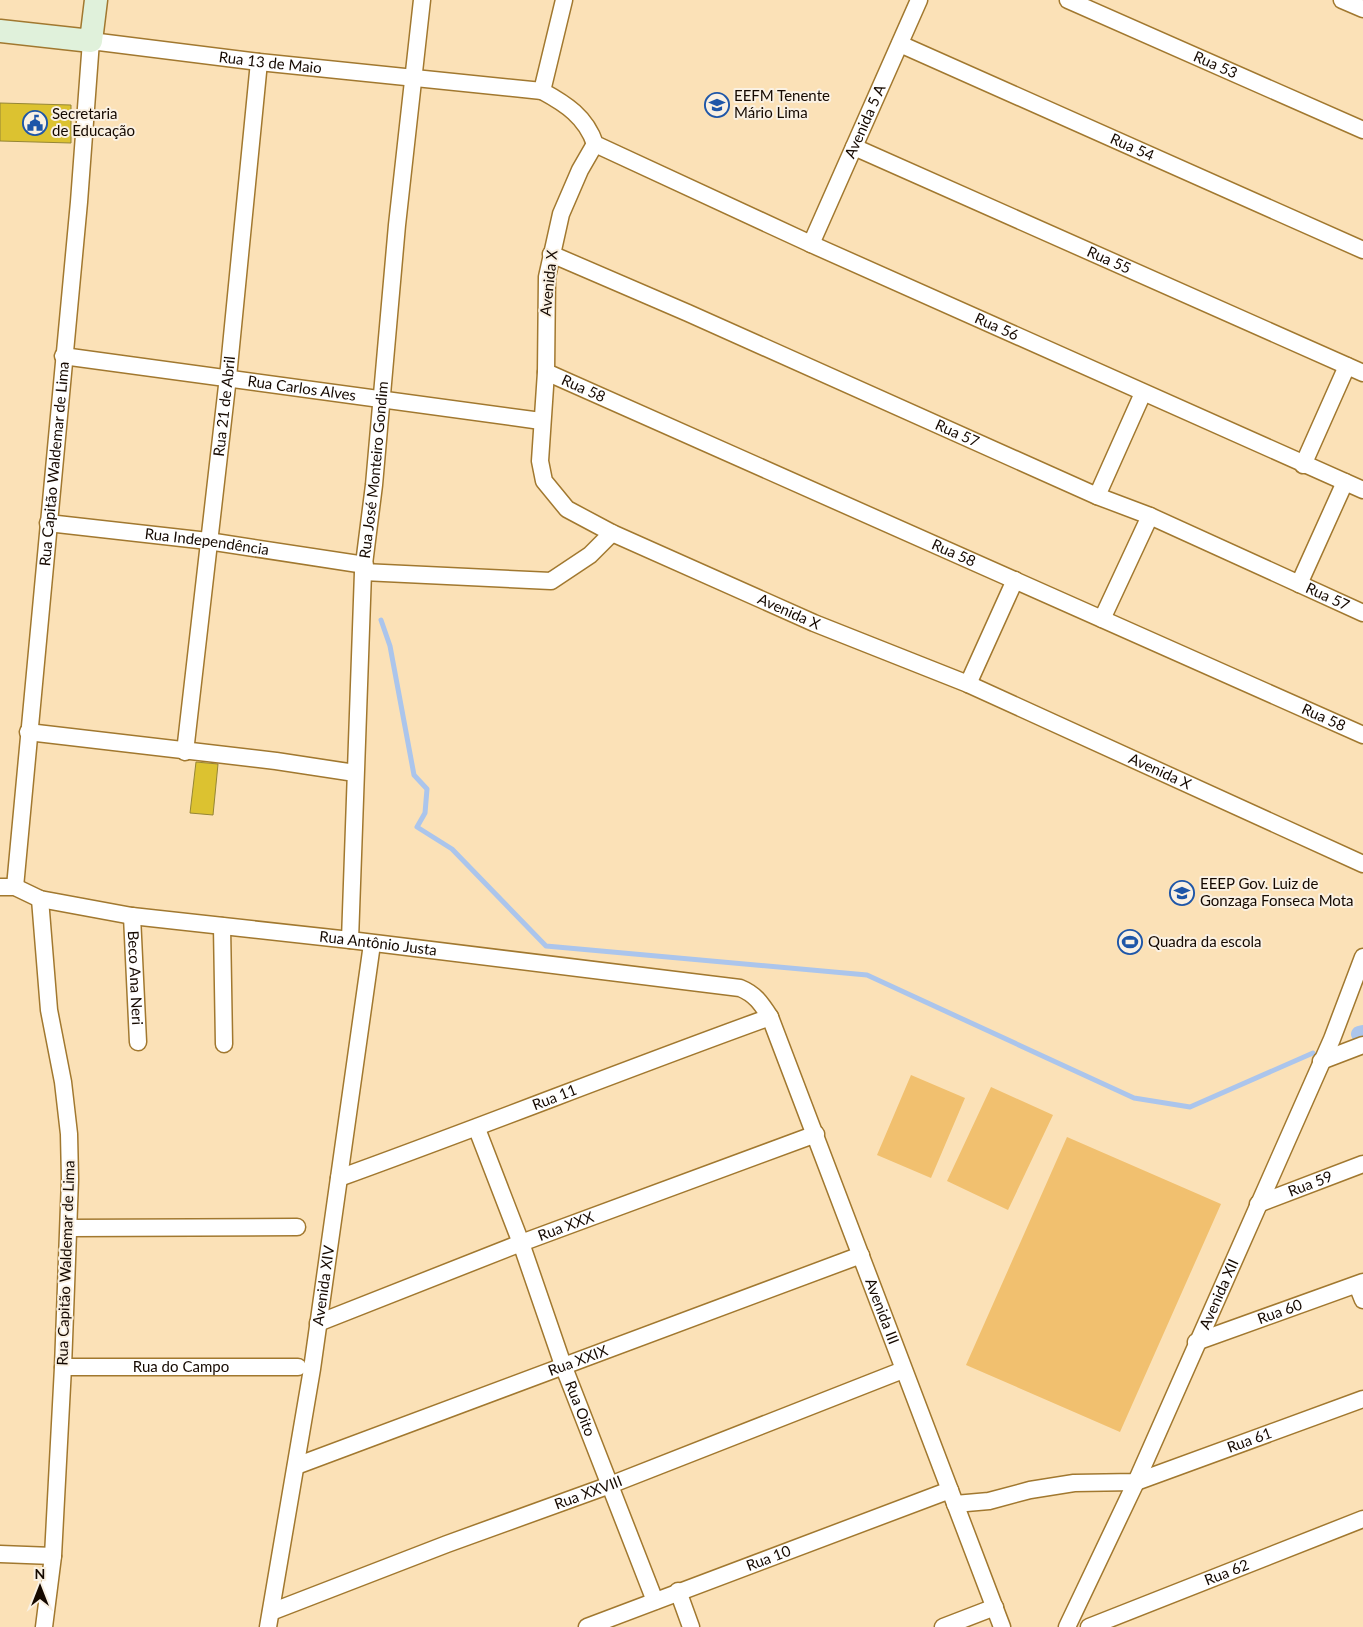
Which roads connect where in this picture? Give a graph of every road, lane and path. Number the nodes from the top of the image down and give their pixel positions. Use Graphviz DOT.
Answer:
graph roads {
  1 [pos="96,0"];
  2 [pos="422,0"];
  3 [pos="564,0"];
  4 [pos="919,0"];
  5 [pos="1068,0"];
  6 [pos="1342,0"];
  7 [pos="1363,9"];
  8 [pos="0,31"];
  9 [pos="91,40"];
  10 [pos="900,44"];
  11 [pos="259,62"];
  12 [pos="414,78"];
  13 [pos="542,91"];
  14 [pos="1363,130"];
  15 [pos="595,144"];
  16 [pos="854,147"];
  17 [pos="811,244"];
  18 [pos="1363,250"];
  19 [pos="551,254"];
  20 [pos="64,356"];
  21 [pos="1348,366"];
  22 [pos="546,372"];
  23 [pos="1363,373"];
  24 [pos="228,377"];
  25 [pos="1143,393"];
  26 [pos="381,398"];
  27 [pos="541,421"];
  28 [pos="1303,465"];
  29 [pos="1345,482"];
  30 [pos="1363,490"];
  31 [pos="1098,496"];
  32 [pos="1150,516"];
  33 [pos="48,523"];
  34 [pos="612,533"];
  35 [pos="208,541"];
  36 [pos="364,568"];
  37 [pos="1015,580"];
  38 [pos="1299,584"];
  39 [pos="1363,613"];
  40 [pos="1102,619"];
  41 [pos="968,684"];
  42 [pos="28,732"];
  43 [pos="1363,735"];
  44 [pos="185,752"];
  45 [pos="355,773"];
  46 [pos="1363,864"];
  47 [pos="8,887"];
  48 [pos="40,899"];
  49 [pos="132,916"];
  50 [pos="222,926"];
  51 [pos="350,940"];
  52 [pos="372,944"];
  53 [pos="1363,957"];
  54 [pos="757,998"];
  55 [pos="770,1017"];
  56 [pos="138,1042"];
  57 [pos="224,1044"];
  58 [pos="1363,1045"];
  59 [pos="1321,1061"];
  60 [pos="477,1129"];
  61 [pos="816,1134"];
  62 [pos="1363,1164"];
  63 [pos="339,1178"];
  64 [pos="1258,1204"];
  65 [pos="297,1227"];
  66 [pos="69,1228"];
  67 [pos="521,1243"];
  68 [pos="861,1255"];
  69 [pos="1361,1289"];
  70 [pos="318,1323"];
  71 [pos="1196,1342"];
  72 [pos="563,1365"];
  73 [pos="64,1367"];
  74 [pos="298,1367"];
  75 [pos="903,1370"];
  76 [pos="1363,1399"];
  77 [pos="296,1466"];
  78 [pos="1136,1482"];
  79 [pos="610,1485"];
  80 [pos="952,1497"];
  81 [pos="1363,1519"];
  82 [pos="0,1554"];
  83 [pos="53,1556"];
  84 [pos="678,1591"];
  85 [pos="654,1601"];
  86 [pos="995,1607"];
  87 [pos="270,1620"];
  88 [pos="44,1627"];
  89 [pos="586,1627"];
  90 [pos="691,1627"];
  91 [pos="943,1627"];
  92 [pos="1002,1627"];
  93 [pos="1067,1627"];
  94 [pos="1090,1627"];
  1 -- 9 [label="street"];
  2 -- 12 [label="street, Rua José Monteiro Gondim"];
  3 -- 13 [label="street"];
  4 -- 10 [label="street, Avenida 5 A"];
  5 -- 14 [label="street, Rua 53"];
  6 -- 7 [label="street"];
  8 -- 9 [label="street, Rua 13 de Maio"];
  9 -- 11 [label="street, Rua 13 de Maio"];
  9 -- 20 [label="street, Rua Capitão Waldemar de Lima"];
  10 -- 16 [label="street, Avenida 5 A"];
  10 -- 18 [label="street, Rua 54"];
  11 -- 12 [label="street, Rua 13 de Maio"];
  11 -- 24 [label="street, Rua 21 de Abril"];
  12 -- 13 [label="street, Rua 13 de Maio"];
  12 -- 26 [label="street, Rua José Monteiro Gondim"];
  13 -- 15 [label="street"];
  15 -- 17 [label="street, Rua 56"];
  15 -- 19 [label="street, Avenida X"];
  16 -- 17 [label="street, Avenida 5 A"];
  16 -- 21 [label="street, Rua 55"];
  17 -- 25 [label="street, Rua 56"];
  19 -- 22 [label="street, Avenida X"];
  19 -- 31 [label="street, Rua 57"];
  20 -- 24 [label="street, Rua Carlos Alves"];
  20 -- 33 [label="street, Rua Capitão Waldemar de Lima"];
  21 -- 23 [label="street, Rua 55"];
  21 -- 28 [label="street"];
  22 -- 27 [label="street, Avenida X"];
  22 -- 37 [label="street, Rua 58"];
  24 -- 26 [label="street, Rua Carlos Alves"];
  24 -- 35 [label="street, Rua 21 de Abril"];
  25 -- 28 [label="street, Rua 56"];
  25 -- 31 [label="street"];
  26 -- 27 [label="street, Rua Carlos Alves"];
  26 -- 36 [label="street, Rua José Monteiro Gondim"];
  27 -- 34 [label="street, Avenida X"];
  28 -- 29 [label="street, Rua 56"];
  29 -- 30 [label="street, Rua 56"];
  29 -- 38 [label="street"];
  31 -- 32 [label="street, Rua 57"];
  32 -- 38 [label="street, Rua 57"];
  32 -- 40 [label="street"];
  33 -- 35 [label="street, Rua Independência"];
  33 -- 42 [label="street, Rua Capitão Waldemar de Lima"];
  34 -- 36 [label="street, Rua Independência"];
  34 -- 41 [label="street, Avenida X"];
  35 -- 36 [label="street, Rua Independência"];
  35 -- 44 [label="street, Rua 21 de Abril"];
  36 -- 45 [label="street, Rua José Monteiro Gondim"];
  37 -- 40 [label="street, Rua 58"];
  37 -- 41 [label="street"];
  38 -- 39 [label="street, Rua 57"];
  40 -- 43 [label="street, Rua 58"];
  41 -- 46 [label="street, Avenida X"];
  42 -- 44 [label="street"];
  42 -- 47 [label="street, Rua Capitão Waldemar de Lima"];
  44 -- 45 [label="street"];
  45 -- 51 [label="street, Rua José Monteiro Gondim"];
  47 -- 48 [label="street, Rua Antônio Justa"];
  48 -- 49 [label="street, Rua Antônio Justa"];
  48 -- 66 [label="street, Rua Capitão Waldemar de Lima"];
  49 -- 50 [label="street, Rua Antônio Justa"];
  49 -- 56 [label="street, Beco Ana Neri"];
  50 -- 51 [label="street, Rua Antônio Justa"];
  50 -- 57 [label="street"];
  51 -- 52 [label="street, Rua Antônio Justa"];
  52 -- 54 [label="street, Rua Antônio Justa"];
  52 -- 63 [label="street, Avenida XIV"];
  53 -- 59 [label="street, Avenida XII"];
  54 -- 55 [label="street, Avenida III"];
  55 -- 60 [label="street, Rua 11"];
  55 -- 61 [label="street, Avenida III"];
  58 -- 59 [label="street"];
  59 -- 64 [label="street, Avenida XII"];
  60 -- 63 [label="street, Rua 11"];
  60 -- 67 [label="street, Rua Oito"];
  61 -- 67 [label="street, Rua XXX"];
  61 -- 68 [label="street, Avenida III"];
  62 -- 64 [label="street, Rua 59"];
  63 -- 70 [label="street, Avenida XIV"];
  64 -- 71 [label="street, Avenida XII"];
  65 -- 66 [label="street"];
  66 -- 73 [label="street, Rua Capitão Waldemar de Lima"];
  67 -- 70 [label="street, Rua XXX"];
  67 -- 72 [label="street, Rua Oito"];
  68 -- 72 [label="street, Rua XXIX"];
  68 -- 75 [label="street, Avenida III"];
  69 -- 71 [label="street, Rua 60"];
  70 -- 77 [label="street, Avenida XIV"];
  71 -- 78 [label="street, Avenida XII"];
  72 -- 77 [label="street, Rua XXIX"];
  72 -- 79 [label="street, Rua Oito"];
  73 -- 74 [label="street, Rua do Campo"];
  73 -- 83 [label="street, Rua Capitão Waldemar de Lima"];
  75 -- 79 [label="street, Rua XXVIII"];
  75 -- 80 [label="street, Avenida III"];
  76 -- 78 [label="street, Rua 61"];
  77 -- 87 [label="street, Avenida XIV"];
  78 -- 80 [label="street, Rua 10"];
  78 -- 93 [label="street, Avenida XII"];
  79 -- 85 [label="street, Rua Oito"];
  79 -- 87 [label="street, Rua XXVIII"];
  80 -- 84 [label="street, Rua 10"];
  80 -- 86 [label="street, Avenida III"];
  81 -- 94 [label="street, Rua 62"];
  82 -- 83 [label="street"];
  83 -- 88 [label="street, Rua Capitão Waldemar de Lima"];
  84 -- 85 [label="street, Rua 10"];
  84 -- 90 [label="street"];
  85 -- 89 [label="street, Rua 10"];
  86 -- 91 [label="street"];
  86 -- 92 [label="street, Avenida III"];
}
